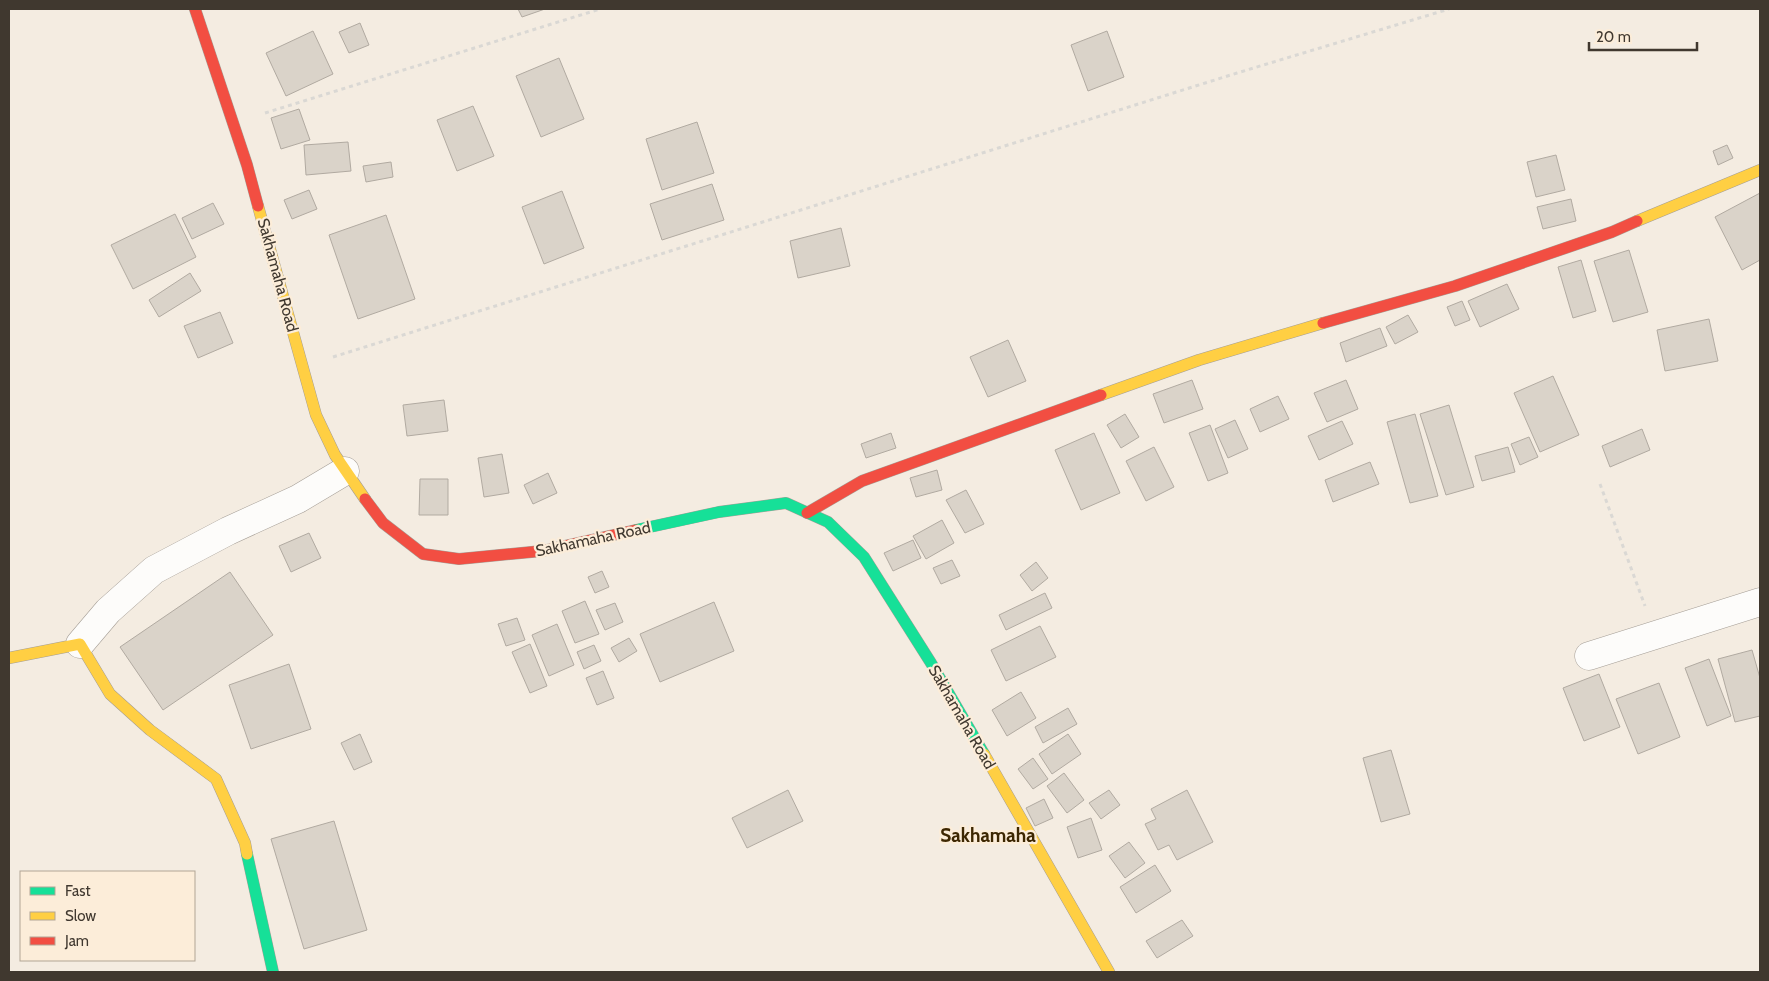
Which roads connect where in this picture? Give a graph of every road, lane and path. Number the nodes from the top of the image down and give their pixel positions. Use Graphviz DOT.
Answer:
graph roads {
  1 [pos="194,9"];
  2 [pos="600,9"];
  3 [pos="1449,9"];
  4 [pos="233,123"];
  5 [pos="1760,170"];
  6 [pos="303,366"];
  7 [pos="345,470"];
  8 [pos="1600,484"];
  9 [pos="807,513"];
  10 [pos="1760,602"];
  11 [pos="1655,635"];
  12 [pos="80,644"];
  13 [pos="1589,656"];
  14 [pos="9,658"];
  15 [pos="273,972"];
  16 [pos="1109,972"];
  1 -- 4 [label="street, Sakhamaha Road"];
  2 -- 4 [label="path"];
  3 -- 6 [label="path"];
  4 -- 6 [label="street, Sakhamaha Road"];
  5 -- 9 [label="street"];
  6 -- 7 [label="street, Sakhamaha Road"];
  7 -- 9 [label="street, Sakhamaha Road"];
  7 -- 12 [label="street"];
  8 -- 11 [label="path"];
  9 -- 16 [label="street, Sakhamaha Road"];
  10 -- 11 [label="street"];
  11 -- 13 [label="street"];
  12 -- 14 [label="street"];
  12 -- 15 [label="street"];
}
